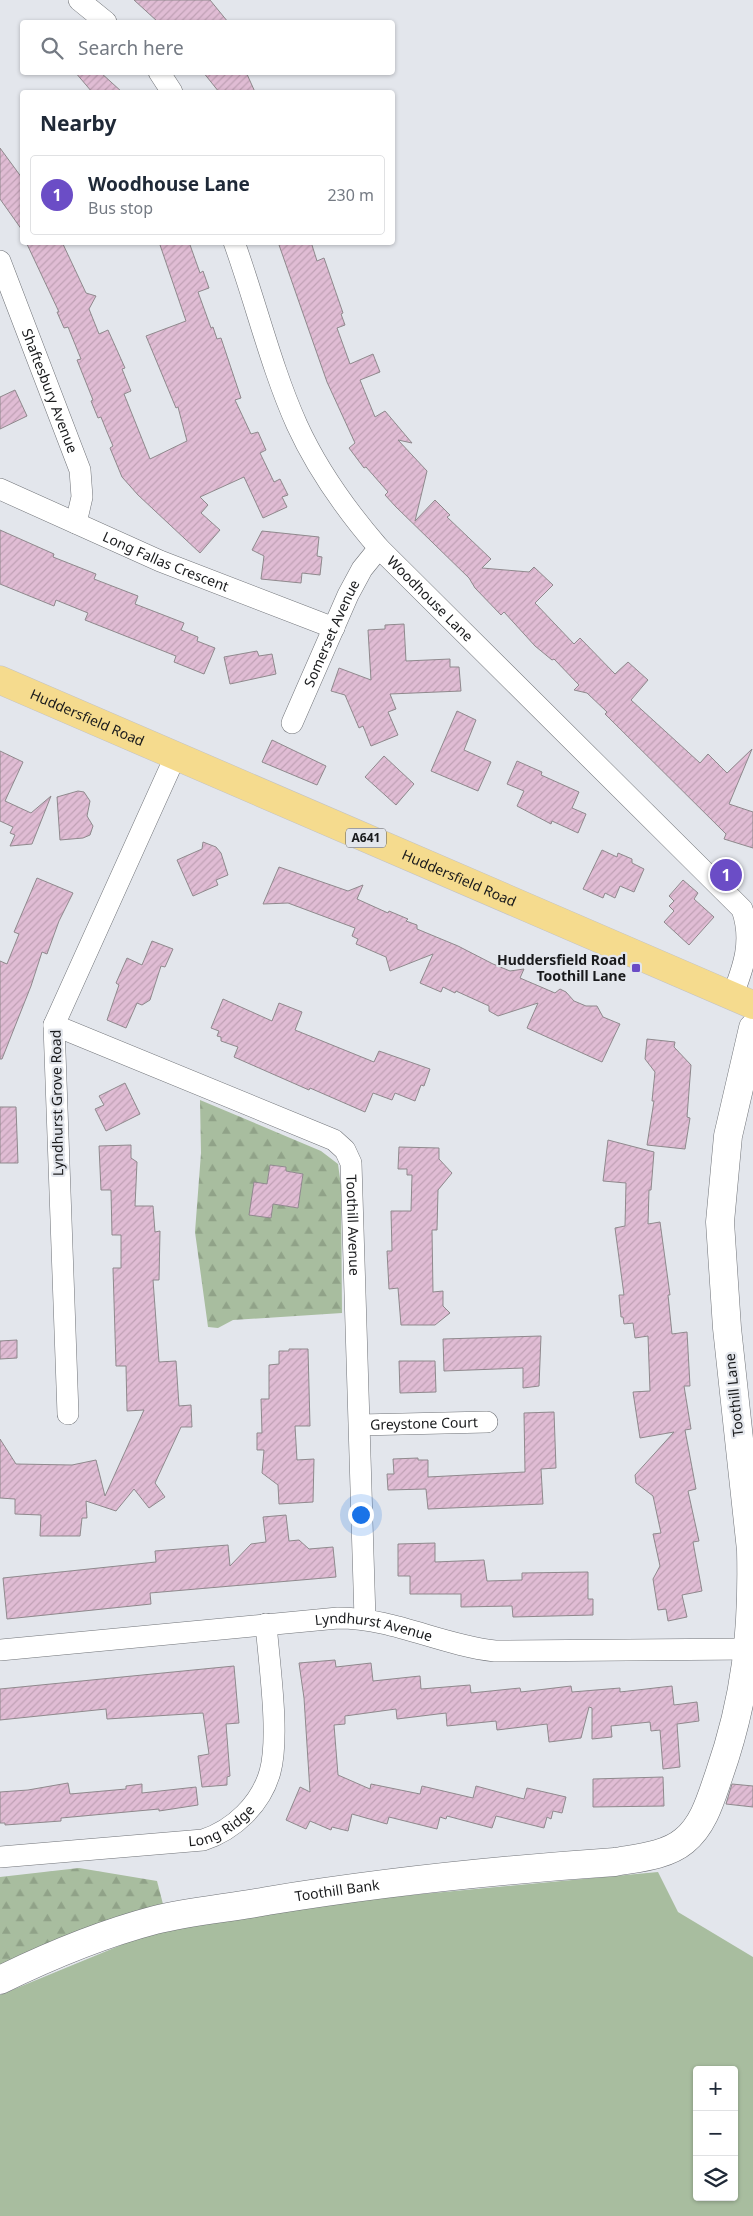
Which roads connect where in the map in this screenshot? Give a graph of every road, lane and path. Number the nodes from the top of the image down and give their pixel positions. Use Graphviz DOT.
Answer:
graph roads {
  1 [pos="79,0"];
  2 [pos="104,20"];
  3 [pos="161,75"];
  4 [pos="171,90"];
  5 [pos="235,245"];
  6 [pos="0,261"];
  7 [pos="0,489"];
  8 [pos="76,523"];
  9 [pos="379,548"];
  10 [pos="334,628"];
  11 [pos="0,680"];
  12 [pos="292,723"];
  13 [pos="175,757"];
  14 [pos="750,919"];
  15 [pos="743,1001"];
  16 [pos="54,1026"];
  17 [pos="753,1028"];
  18 [pos="68,1414"];
  19 [pos="487,1422"];
  20 [pos="360,1425"];
  21 [pos="365,1619"];
  22 [pos="266,1624"];
  23 [pos="748,1649"];
  24 [pos="0,1650"];
  25 [pos="684,1842"];
  26 [pos="0,1857"];
  27 [pos="0,1980"];
  1 -- 2 [label="street"];
  3 -- 4 [label="street"];
  5 -- 9 [label="street, Woodhouse Lane"];
  6 -- 8 [label="street, Shaftesbury Avenue"];
  7 -- 8 [label="street, Long Fallas Crescent"];
  8 -- 10 [label="street, Long Fallas Crescent"];
  9 -- 10 [label="street, Somerset Avenue"];
  9 -- 14 [label="street, Woodhouse Lane"];
  10 -- 12 [label="street, Somerset Avenue"];
  11 -- 13 [label="main road, Huddersfield Road / A641"];
  13 -- 15 [label="main road, Huddersfield Road / A641"];
  13 -- 16 [label="street, Lyndhurst Grove Road"];
  14 -- 15 [label="street, Woodhouse Lane"];
  16 -- 18 [label="street, Lyndhurst Grove Road"];
  16 -- 20 [label="street, Toothill Avenue"];
  17 -- 23 [label="street, Toothill Lane"];
  19 -- 20 [label="street, Greystone Court"];
  20 -- 21 [label="street, Toothill Avenue"];
  21 -- 22 [label="street, Lyndhurst Avenue"];
  21 -- 23 [label="street, Lyndhurst Avenue"];
  22 -- 24 [label="street, Lyndhurst Avenue"];
  22 -- 26 [label="street, Long Ridge"];
  23 -- 25 [label="street, Toothill Lane"];
  25 -- 27 [label="street, Toothill Bank"];
}
